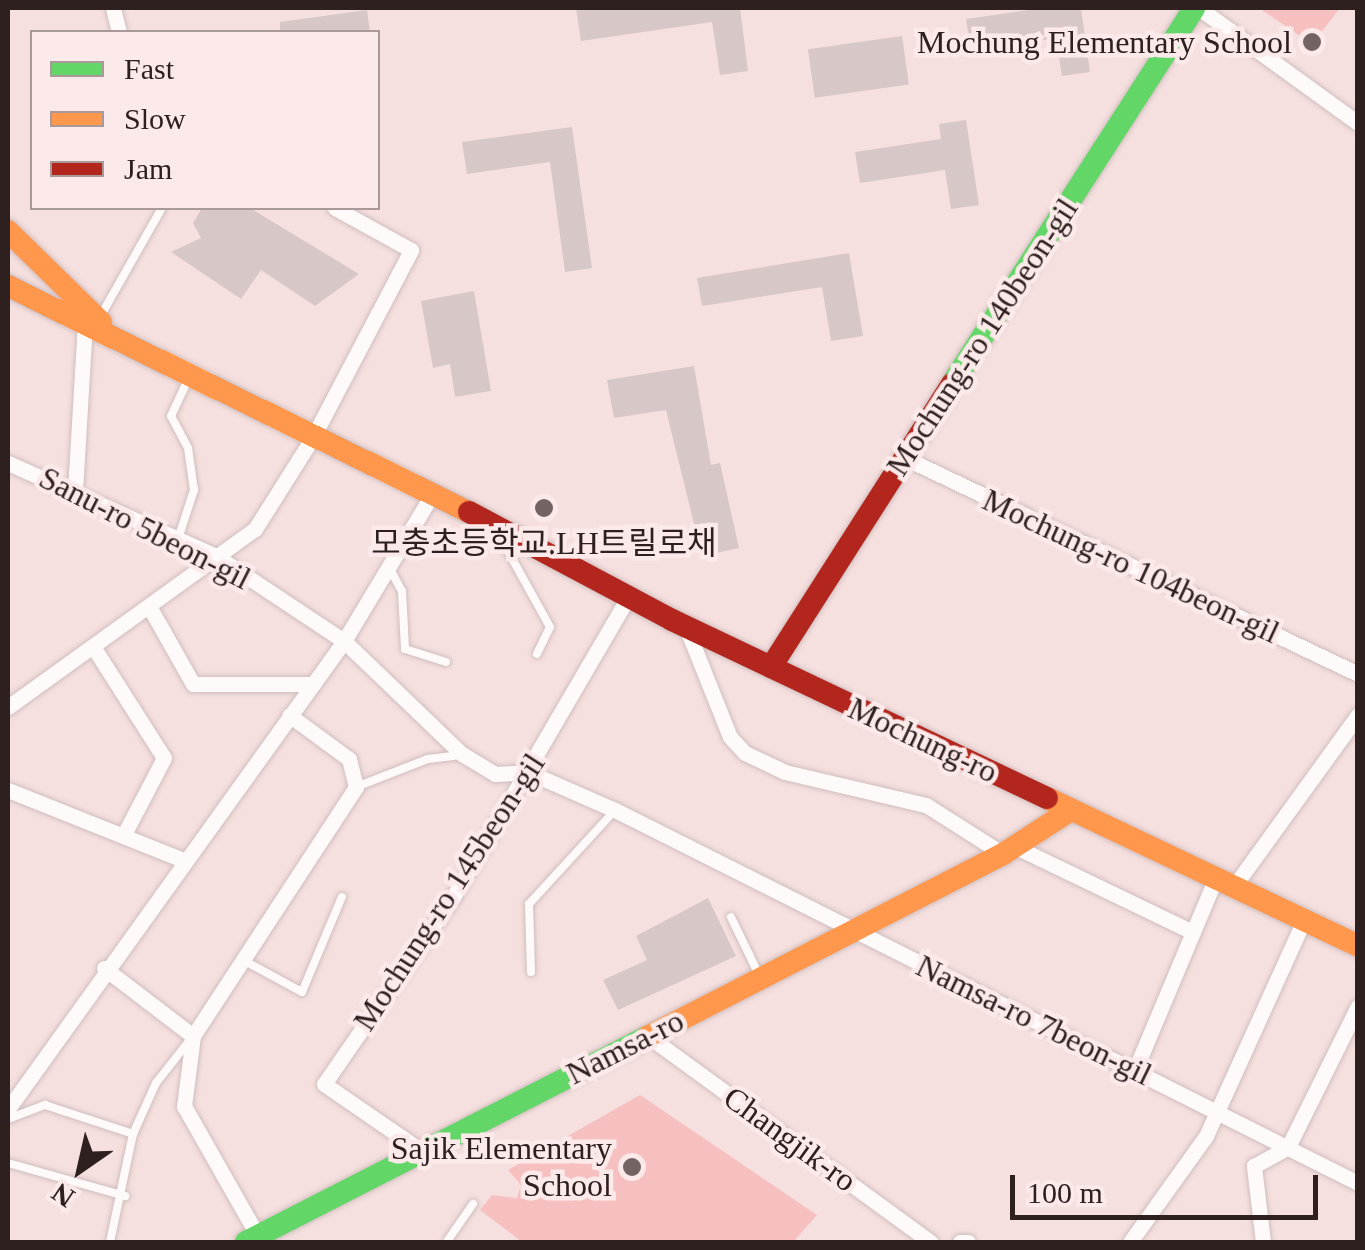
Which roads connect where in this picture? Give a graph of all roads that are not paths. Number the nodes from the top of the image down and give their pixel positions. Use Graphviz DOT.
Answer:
graph roads {
  1 [pos="1196,8"];
  2 [pos="1358,123"];
  3 [pos="161,210"];
  4 [pos="339,210"];
  5 [pos="8,232"];
  6 [pos="8,286"];
  7 [pos="92,322"];
  8 [pos="190,376"];
  9 [pos="313,438"];
  10 [pos="905,458"];
  11 [pos="8,463"];
  12 [pos="75,491"];
  13 [pos="433,494"];
  14 [pos="492,524"];
  15 [pos="178,539"];
  16 [pos="216,556"];
  17 [pos="389,567"];
  18 [pos="628,598"];
  19 [pos="150,608"];
  20 [pos="686,627"];
  21 [pos="344,641"];
  22 [pos="94,648"];
  23 [pos="537,654"];
  24 [pos="446,662"];
  25 [pos="771,668"];
  26 [pos="1358,674"];
  27 [pos="312,684"];
  28 [pos="8,708"];
  29 [pos="290,715"];
  30 [pos="1358,715"];
  31 [pos="462,754"];
  32 [pos="528,772"];
  33 [pos="356,787"];
  34 [pos="8,790"];
  35 [pos="615,810"];
  36 [pos="1071,810"];
  37 [pos="123,836"];
  38 [pos="1010,851"];
  39 [pos="183,860"];
  40 [pos="1224,885"];
  41 [pos="342,897"];
  42 [pos="731,916"];
  43 [pos="1303,922"];
  44 [pos="850,929"];
  45 [pos="1193,932"];
  46 [pos="1358,946"];
  47 [pos="243,960"];
  48 [pos="104,968"];
  49 [pos="531,972"];
  50 [pos="760,977"];
  51 [pos="1358,1006"];
  52 [pos="193,1036"];
  53 [pos="648,1036"];
  54 [pos="1136,1070"];
  55 [pos="8,1108"];
  56 [pos="1217,1110"];
  57 [pos="8,1119"];
  58 [pos="133,1134"];
  59 [pos="1288,1148"];
  60 [pos="420,1150"];
  61 [pos="8,1163"];
  62 [pos="1358,1182"];
  63 [pos="125,1196"];
  64 [pos="473,1204"];
  65 [pos="252,1239"];
  66 [pos="448,1240"];
  67 [pos="110,1242"];
  68 [pos="931,1242"];
  69 [pos="1130,1242"];
  70 [pos="1263,1242"];
  1 -- 2 [label="street"];
  1 -- 10 [label="street, Mochung-ro 140beon-gil"];
  3 -- 7 [label="lane"];
  4 -- 9 [label="street"];
  5 -- 7 [label="street"];
  6 -- 7 [label="street"];
  7 -- 8 [label="street, Mochung-ro"];
  7 -- 12 [label="street"];
  8 -- 9 [label="street, Mochung-ro"];
  8 -- 15 [label="lane"];
  9 -- 13 [label="street, Mochung-ro"];
  9 -- 16 [label="street"];
  10 -- 25 [label="street, Mochung-ro 140beon-gil"];
  10 -- 26 [label="street, Mochung-ro 104beon-gil"];
  11 -- 12 [label="street, Sanu-ro 5beon-gil"];
  12 -- 15 [label="street, Sanu-ro 5beon-gil"];
  13 -- 14 [label="street, Mochung-ro"];
  13 -- 17 [label="street"];
  14 -- 18 [label="street, Mochung-ro"];
  14 -- 23 [label="lane"];
  15 -- 16 [label="street, Sanu-ro 5beon-gil"];
  16 -- 19 [label="street"];
  16 -- 21 [label="street, Sanu-ro 5beon-gil"];
  17 -- 21 [label="street"];
  17 -- 24 [label="lane"];
  18 -- 20 [label="street, Mochung-ro"];
  18 -- 32 [label="street, Mochung-ro 145beon-gil"];
  19 -- 22 [label="street"];
  19 -- 27 [label="street"];
  20 -- 25 [label="street, Mochung-ro"];
  20 -- 38 [label="street"];
  21 -- 27 [label="street"];
  21 -- 31 [label="street, Sanu-ro 5beon-gil"];
  22 -- 28 [label="street"];
  22 -- 37 [label="street"];
  25 -- 36 [label="street, Mochung-ro"];
  27 -- 29 [label="street"];
  29 -- 33 [label="street"];
  29 -- 39 [label="street"];
  30 -- 40 [label="street"];
  31 -- 32 [label="street, Sanu-ro 5beon-gil"];
  31 -- 33 [label="lane"];
  32 -- 35 [label="street, Sanu-ro 5beon-gil"];
  32 -- 60 [label="street, Mochung-ro 145beon-gil"];
  33 -- 47 [label="street"];
  34 -- 37 [label="street"];
  35 -- 44 [label="street, Namsa-ro 7beon-gil"];
  35 -- 49 [label="lane"];
  36 -- 38 [label="street, Namsa-ro"];
  36 -- 40 [label="street, Mochung-ro"];
  37 -- 39 [label="street"];
  38 -- 44 [label="street, Namsa-ro"];
  38 -- 45 [label="street"];
  39 -- 48 [label="street"];
  40 -- 43 [label="street, Mochung-ro"];
  40 -- 45 [label="street"];
  41 -- 47 [label="lane"];
  42 -- 50 [label="lane"];
  43 -- 46 [label="street, Mochung-ro"];
  43 -- 56 [label="street"];
  44 -- 50 [label="street, Namsa-ro"];
  44 -- 54 [label="street, Namsa-ro 7beon-gil"];
  45 -- 54 [label="street"];
  47 -- 52 [label="street"];
  48 -- 52 [label="street"];
  48 -- 55 [label="street"];
  50 -- 53 [label="street, Namsa-ro"];
  51 -- 59 [label="street"];
  52 -- 58 [label="lane"];
  52 -- 65 [label="street"];
  53 -- 60 [label="street, Namsa-ro"];
  53 -- 68 [label="street, Changjik-ro"];
  54 -- 56 [label="street, Namsa-ro 7beon-gil"];
  56 -- 59 [label="street, Namsa-ro 7beon-gil"];
  56 -- 69 [label="street"];
  57 -- 58 [label="lane"];
  58 -- 63 [label="lane"];
  59 -- 62 [label="street, Namsa-ro 7beon-gil"];
  59 -- 70 [label="street"];
  60 -- 65 [label="street, Namsa-ro"];
  61 -- 63 [label="lane"];
  63 -- 67 [label="lane"];
  64 -- 66 [label="lane"];
}
